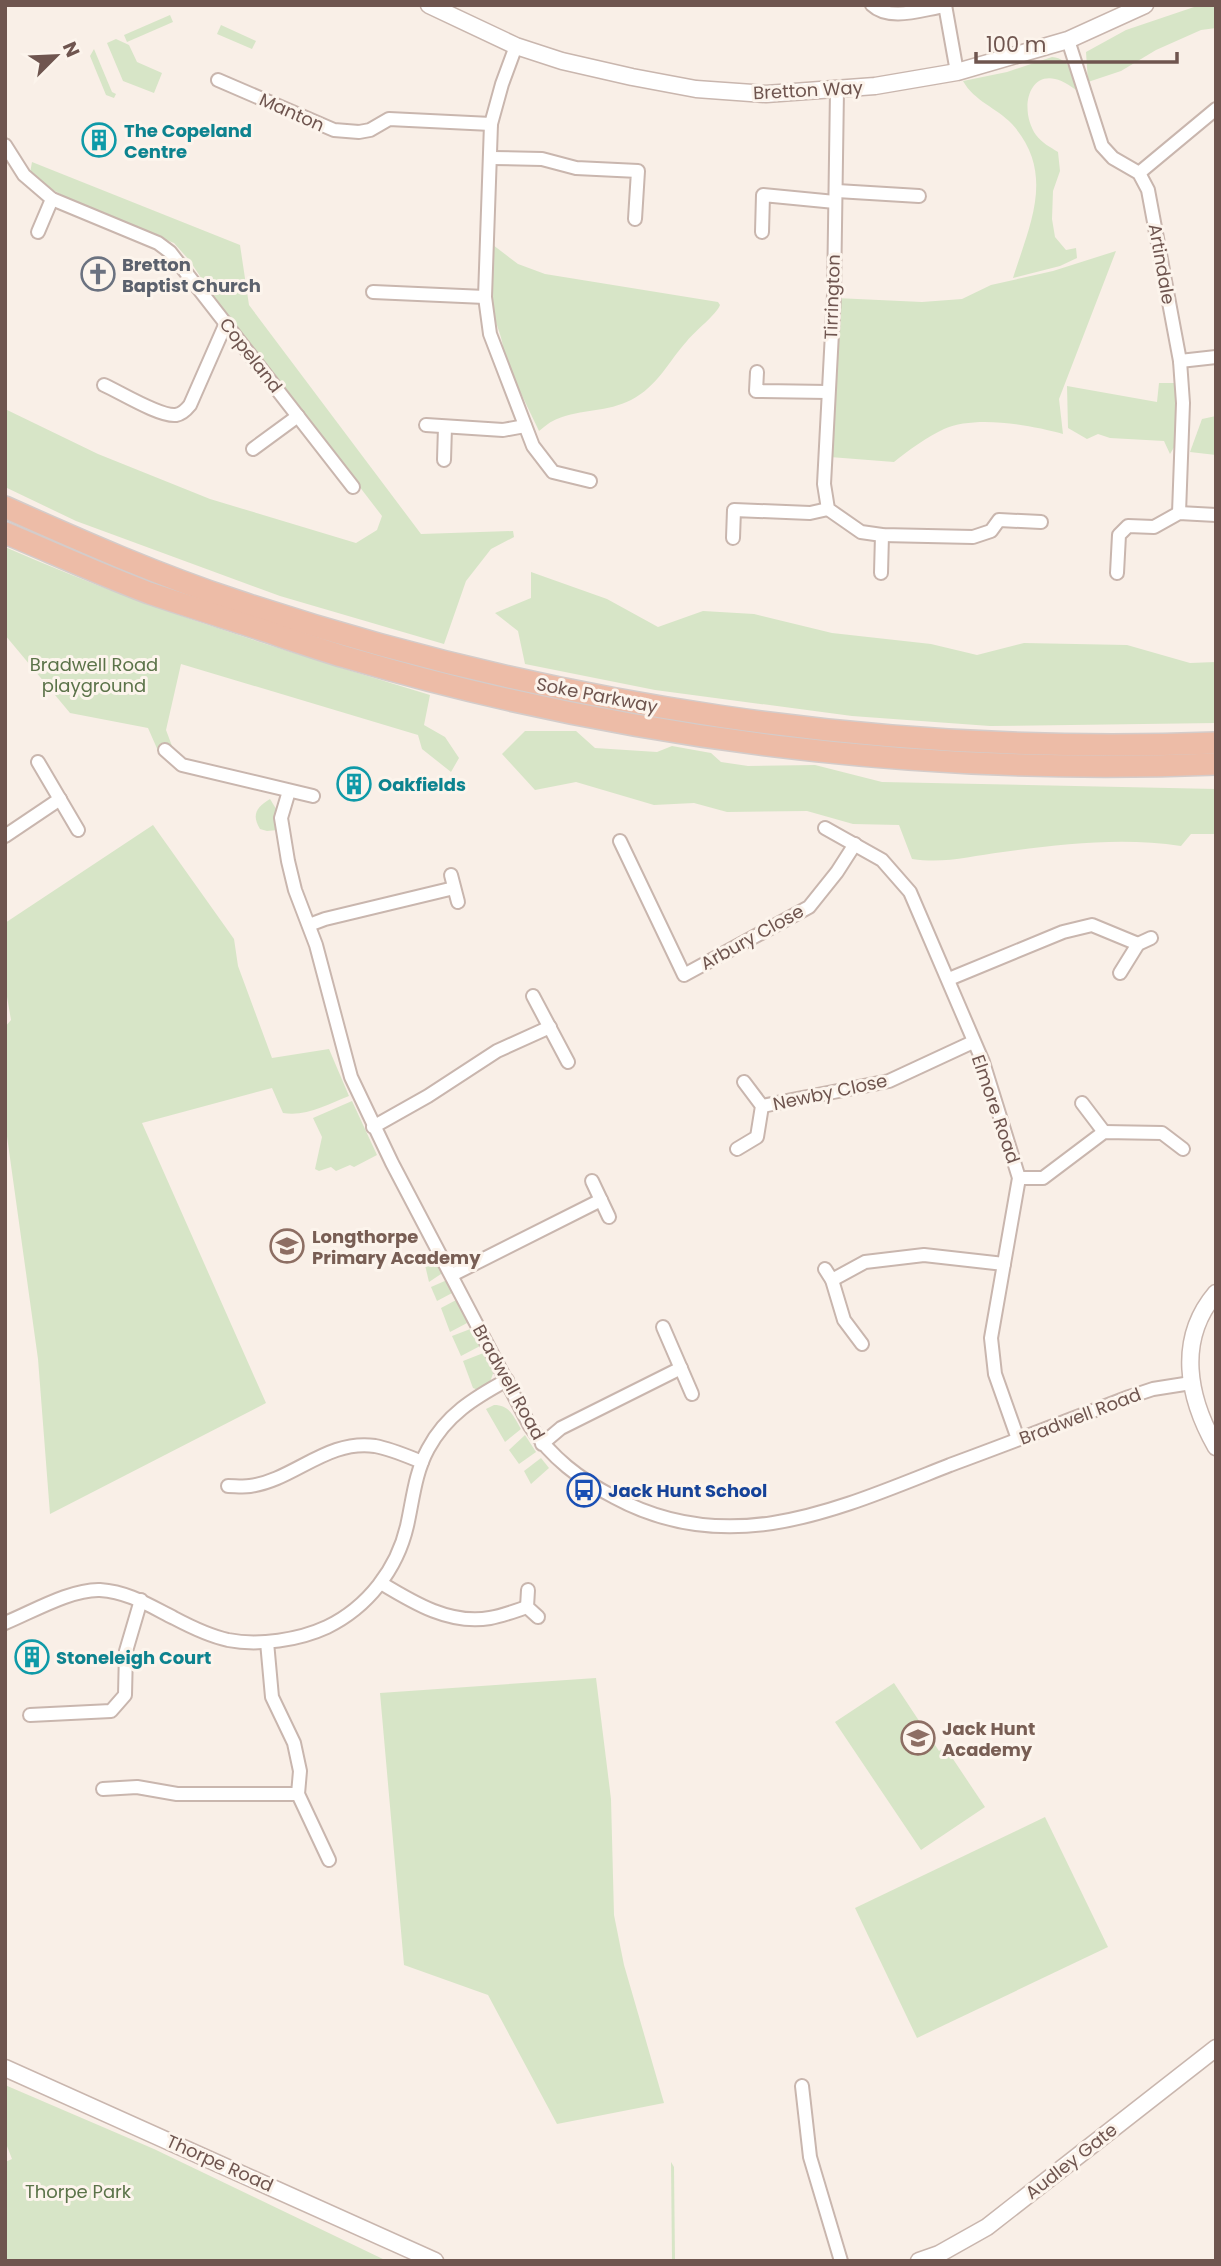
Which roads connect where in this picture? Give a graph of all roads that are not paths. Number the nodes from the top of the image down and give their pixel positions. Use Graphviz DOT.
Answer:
graph roads {
  1 [pos="429,5"];
  2 [pos="872,5"];
  3 [pos="1145,5"];
  4 [pos="945,6"];
  5 [pos="450,10"];
  6 [pos="1068,40"];
  7 [pos="516,46"];
  8 [pos="957,72"];
  9 [pos="218,80"];
  10 [pos="837,90"];
  11 [pos="1216,109"];
  12 [pos="491,124"];
  13 [pos="6,147"];
  14 [pos="491,158"];
  15 [pos="1139,173"];
  16 [pos="836,196"];
  17 [pos="919,196"];
  18 [pos="52,199"];
  19 [pos="635,219"];
  20 [pos="38,232"];
  21 [pos="762,232"];
  22 [pos="373,292"];
  23 [pos="485,296"];
  24 [pos="226,323"];
  25 [pos="1216,357"];
  26 [pos="1180,361"];
  27 [pos="757,372"];
  28 [pos="104,385"];
  29 [pos="828,391"];
  30 [pos="298,416"];
  31 [pos="426,425"];
  32 [pos="525,426"];
  33 [pos="445,427"];
  34 [pos="253,449"];
  35 [pos="444,460"];
  36 [pos="590,481"];
  37 [pos="353,486"];
  38 [pos="5,508"];
  39 [pos="828,509"];
  40 [pos="1179,513"];
  41 [pos="1216,515"];
  42 [pos="1041,522"];
  43 [pos="5,533"];
  44 [pos="882,535"];
  45 [pos="733,538"];
  46 [pos="881,573"];
  47 [pos="1117,573"];
  48 [pos="1216,743"];
  49 [pos="165,750"];
  50 [pos="38,762"];
  51 [pos="1216,764"];
  52 [pos="289,791"];
  53 [pos="313,796"];
  54 [pos="60,800"];
  55 [pos="825,828"];
  56 [pos="78,830"];
  57 [pos="5,836"];
  58 [pos="620,841"];
  59 [pos="855,844"];
  60 [pos="458,902"];
  61 [pos="309,925"];
  62 [pos="1151,938"];
  63 [pos="1138,944"];
  64 [pos="1120,973"];
  65 [pos="949,979"];
  66 [pos="533,996"];
  67 [pos="550,1027"];
  68 [pos="973,1042"];
  69 [pos="568,1062"];
  70 [pos="744,1082"];
  71 [pos="1082,1102"];
  72 [pos="762,1106"];
  73 [pos="373,1127"];
  74 [pos="1104,1132"];
  75 [pos="737,1149"];
  76 [pos="1183,1149"];
  77 [pos="1019,1178"];
  78 [pos="592,1181"];
  79 [pos="601,1200"];
  80 [pos="609,1217"];
  81 [pos="1004,1264"];
  82 [pos="452,1275"];
  83 [pos="1216,1293"];
  84 [pos="663,1327"];
  85 [pos="862,1344"];
  86 [pos="681,1368"];
  87 [pos="506,1380"];
  88 [pos="1191,1383"];
  89 [pos="692,1394"];
  90 [pos="1018,1439"];
  91 [pos="542,1444"];
  92 [pos="1216,1447"];
  93 [pos="422,1462"];
  94 [pos="228,1486"];
  95 [pos="381,1583"];
  96 [pos="528,1590"];
  97 [pos="141,1600"];
  98 [pos="527,1607"];
  99 [pos="538,1617"];
  100 [pos="5,1623"];
  101 [pos="267,1642"];
  102 [pos="30,1715"];
  103 [pos="103,1789"];
  104 [pos="298,1794"];
  105 [pos="329,1860"];
  106 [pos="1216,2048"];
  107 [pos="5,2068"];
  108 [pos="802,2086"];
  109 [pos="435,2261"];
  110 [pos="841,2261"];
  111 [pos="919,2261"];
  1 -- 5 [label="street, Bretton Way"];
  2 -- 4 [label="street"];
  3 -- 6 [label="street, Bretton Way"];
  4 -- 8 [label="street"];
  5 -- 7 [label="street, Bretton Way"];
  6 -- 8 [label="street, Bretton Way"];
  6 -- 15 [label="street"];
  7 -- 10 [label="street, Bretton Way"];
  7 -- 12 [label="street"];
  8 -- 10 [label="street, Bretton Way"];
  9 -- 12 [label="street, Manton"];
  10 -- 16 [label="street, Tirrington"];
  11 -- 15 [label="street"];
  12 -- 14 [label="street"];
  13 -- 18 [label="street, Copeland"];
  14 -- 19 [label="street"];
  14 -- 23 [label="street"];
  15 -- 26 [label="street, Artindale"];
  16 -- 17 [label="street"];
  16 -- 21 [label="street"];
  16 -- 29 [label="street, Tirrington"];
  18 -- 20 [label="street"];
  18 -- 24 [label="street, Copeland"];
  22 -- 23 [label="street"];
  23 -- 32 [label="street"];
  24 -- 28 [label="street"];
  24 -- 30 [label="street, Copeland"];
  25 -- 26 [label="street"];
  26 -- 40 [label="street, Artindale"];
  27 -- 29 [label="street"];
  29 -- 39 [label="street, Tirrington"];
  30 -- 34 [label="street"];
  30 -- 37 [label="street, Copeland"];
  31 -- 33 [label="street"];
  32 -- 33 [label="street"];
  32 -- 36 [label="street"];
  33 -- 35 [label="street"];
  38 -- 48 [label="highway, Soke Parkway"];
  39 -- 44 [label="street"];
  39 -- 45 [label="street"];
  40 -- 41 [label="street"];
  40 -- 47 [label="street"];
  42 -- 44 [label="street"];
  43 -- 51 [label="highway, Soke Parkway"];
  44 -- 46 [label="street"];
  49 -- 52 [label="street"];
  50 -- 54 [label="street"];
  52 -- 53 [label="street"];
  52 -- 61 [label="street, Bradwell Road"];
  54 -- 56 [label="street"];
  54 -- 57 [label="street"];
  55 -- 59 [label="street, Elmore Road"];
  58 -- 59 [label="street, Arbury Close"];
  59 -- 65 [label="street, Elmore Road"];
  60 -- 61 [label="street"];
  61 -- 73 [label="street, Bradwell Road"];
  62 -- 63 [label="street"];
  63 -- 64 [label="street"];
  63 -- 65 [label="street"];
  65 -- 68 [label="street, Elmore Road"];
  66 -- 67 [label="street"];
  67 -- 69 [label="street"];
  67 -- 73 [label="street"];
  68 -- 72 [label="street, Newby Close"];
  68 -- 77 [label="street, Elmore Road"];
  70 -- 72 [label="street, Newby Close"];
  71 -- 74 [label="street"];
  72 -- 75 [label="street, Newby Close"];
  73 -- 82 [label="street, Bradwell Road"];
  74 -- 76 [label="street"];
  74 -- 77 [label="street"];
  77 -- 81 [label="street, Elmore Road"];
  78 -- 79 [label="street"];
  79 -- 80 [label="street"];
  79 -- 82 [label="street"];
  81 -- 85 [label="street"];
  81 -- 90 [label="street, Elmore Road"];
  82 -- 87 [label="street, Bradwell Road"];
  83 -- 88 [label="street"];
  84 -- 86 [label="street"];
  86 -- 89 [label="street"];
  86 -- 91 [label="street"];
  87 -- 91 [label="street, Bradwell Road"];
  87 -- 93 [label="street"];
  88 -- 90 [label="street, Bradwell Road"];
  88 -- 92 [label="street"];
  90 -- 91 [label="street, Bradwell Road"];
  93 -- 94 [label="street"];
  93 -- 95 [label="street"];
  95 -- 98 [label="street"];
  95 -- 101 [label="street"];
  96 -- 98 [label="street"];
  97 -- 100 [label="street"];
  97 -- 101 [label="street"];
  97 -- 102 [label="street"];
  98 -- 99 [label="street"];
  101 -- 104 [label="street"];
  103 -- 104 [label="street"];
  104 -- 105 [label="street"];
  106 -- 111 [label="street, Audley Gate"];
  107 -- 109 [label="street, Thorpe Road"];
  108 -- 110 [label="street"];
}
